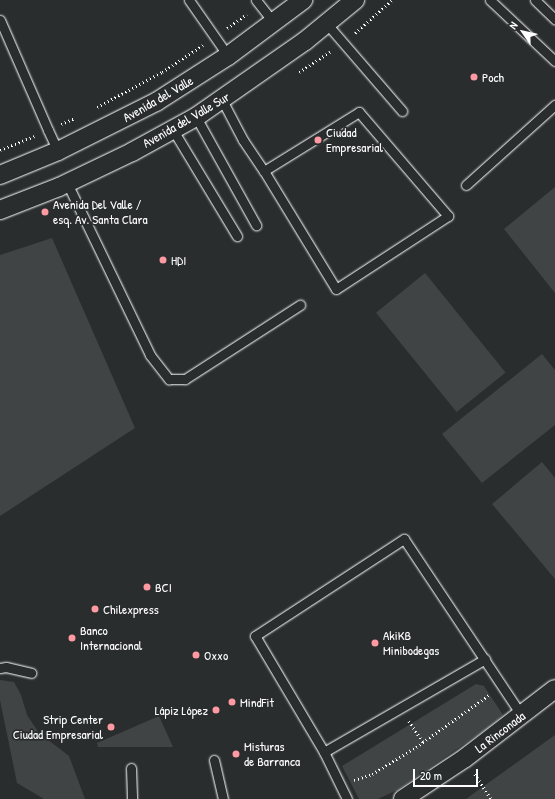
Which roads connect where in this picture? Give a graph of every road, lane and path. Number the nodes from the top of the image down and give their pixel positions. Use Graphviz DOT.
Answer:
graph roads {
  1 [pos="190,0"];
  2 [pos="304,0"];
  3 [pos="355,0"];
  4 [pos="490,0"];
  5 [pos="535,0"];
  6 [pos="258,3"];
  7 [pos="555,19"];
  8 [pos="0,20"];
  9 [pos="274,23"];
  10 [pos="327,24"];
  11 [pos="214,37"];
  12 [pos="228,56"];
  13 [pos="555,61"];
  14 [pos="222,100"];
  15 [pos="555,105"];
  16 [pos="92,110"];
  17 [pos="402,111"];
  18 [pos="79,116"];
  19 [pos="196,117"];
  20 [pos="48,130"];
  21 [pos="173,130"];
  22 [pos="0,150"];
  23 [pos="58,150"];
  24 [pos="264,170"];
  25 [pos="0,175"];
  26 [pos="67,183"];
  27 [pos="466,185"];
  28 [pos="0,210"];
  29 [pos="256,225"];
  30 [pos="237,236"];
  31 [pos="300,305"];
  32 [pos="485,658"];
  33 [pos="0,668"];
  34 [pos="31,673"];
  35 [pos="502,685"];
  36 [pos="555,689"];
  37 [pos="401,708"];
  38 [pos="522,716"];
  39 [pos="423,742"];
  40 [pos="324,752"];
  41 [pos="465,758"];
  42 [pos="214,760"];
  43 [pos="131,768"];
  44 [pos="340,785"];
  45 [pos="132,799"];
  46 [pos="224,799"];
  47 [pos="347,799"];
  48 [pos="402,799"];
  49 [pos="491,799"];
  1 -- 11 [label="lane"];
  2 -- 9 [label="street, Avenida del Valle"];
  3 -- 10 [label="street, Avenida del Valle Sur"];
  4 -- 13 [label="lane"];
  5 -- 7 [label="lane"];
  6 -- 9 [label="lane"];
  6 -- 11 [label="path"];
  8 -- 20 [label="lane"];
  9 -- 12 [label="street, Avenida del Valle"];
  10 -- 14 [label="street, Avenida del Valle Sur"];
  10 -- 17 [label="lane"];
  11 -- 12 [label="lane"];
  11 -- 16 [label="path"];
  12 -- 23 [label="street, Avenida del Valle"];
  14 -- 19 [label="street, Avenida del Valle Sur"];
  14 -- 24 [label="lane"];
  15 -- 27 [label="lane"];
  18 -- 20 [label="path"];
  19 -- 21 [label="street, Avenida del Valle Sur"];
  19 -- 29 [label="lane"];
  20 -- 22 [label="path"];
  20 -- 23 [label="lane"];
  21 -- 26 [label="street, Avenida del Valle Sur"];
  21 -- 30 [label="lane"];
  23 -- 25 [label="street, Avenida del Valle"];
  24 -- 24 [label="lane"];
  26 -- 28 [label="street, Avenida del Valle Sur"];
  26 -- 31 [label="lane"];
  32 -- 35 [label="lane"];
  32 -- 37 [label="lane"];
  32 -- 40 [label="lane"];
  33 -- 34 [label="lane"];
  35 -- 38 [label="lane"];
  35 -- 39 [label="path"];
  36 -- 38 [label="street, La Rinconada"];
  37 -- 39 [label="path"];
  37 -- 40 [label="lane"];
  38 -- 41 [label="street, La Rinconada"];
  39 -- 44 [label="path"];
  40 -- 44 [label="lane"];
  41 -- 48 [label="street, La Rinconada"];
  41 -- 49 [label="path"];
  42 -- 46 [label="lane"];
  43 -- 45 [label="lane"];
  44 -- 47 [label="lane"];
}
